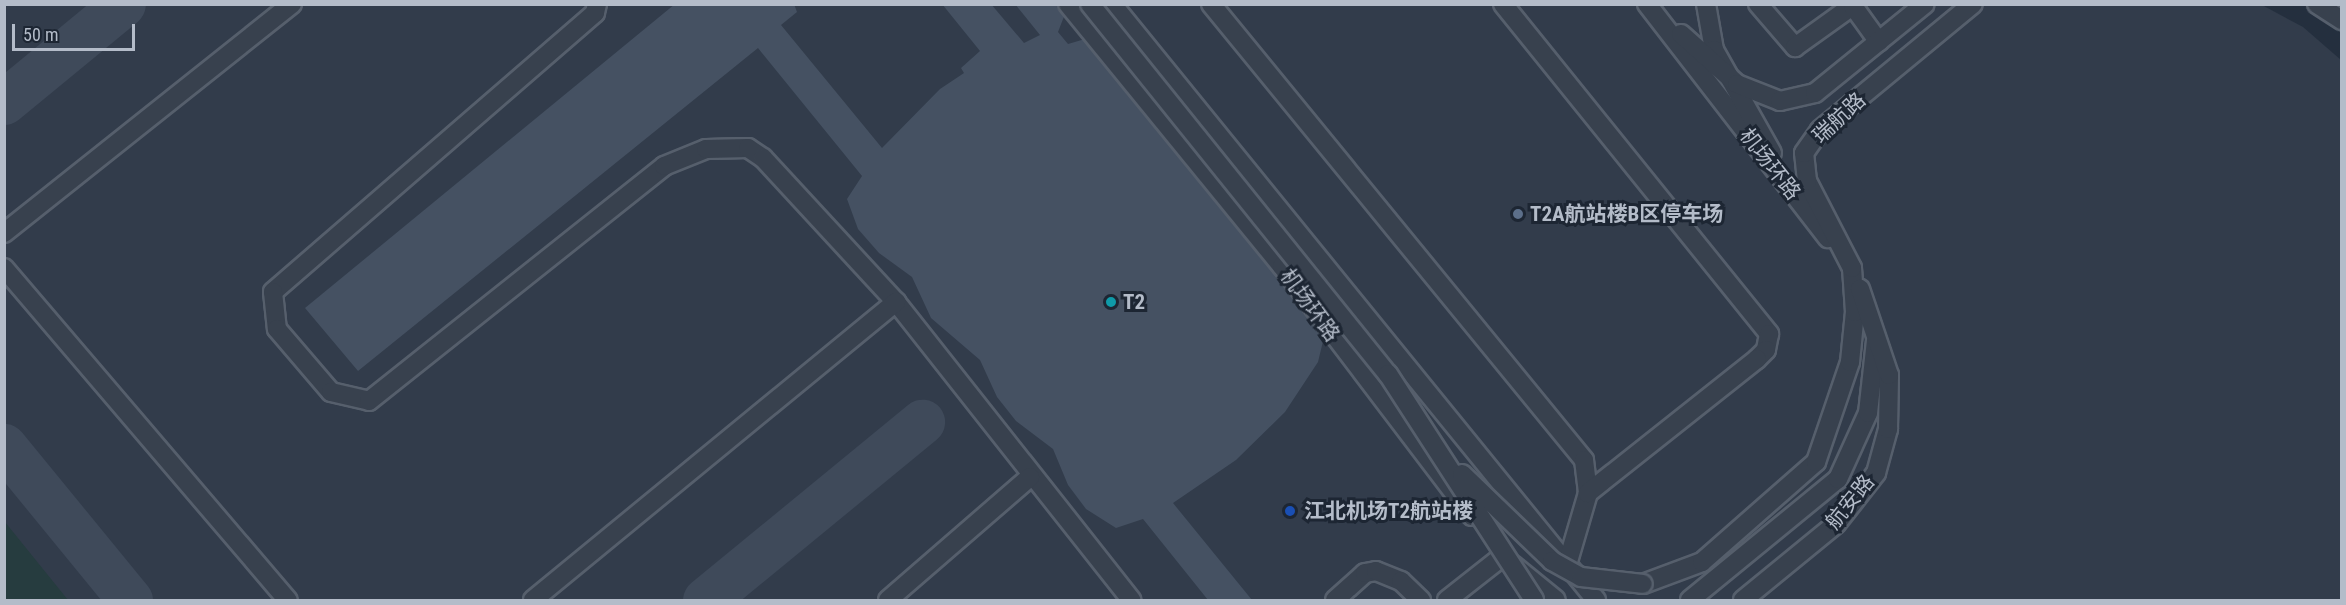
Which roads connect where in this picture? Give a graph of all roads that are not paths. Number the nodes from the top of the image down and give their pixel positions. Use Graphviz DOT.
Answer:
graph roads {
  1 [pos="292,4"];
  2 [pos="597,4"];
  3 [pos="1068,4"];
  4 [pos="1090,4"];
  5 [pos="1112,4"];
  6 [pos="1211,4"];
  7 [pos="1503,4"];
  8 [pos="1706,4"];
  9 [pos="1758,4"];
  10 [pos="1925,4"];
  11 [pos="1973,4"];
  12 [pos="2317,4"];
  13 [pos="1648,5"];
  14 [pos="1854,5"];
  15 [pos="2342,20"];
  16 [pos="1879,42"];
  17 [pos="1737,84"];
  18 [pos="1791,193"];
  19 [pos="4,233"];
  20 [pos="4,268"];
  21 [pos="1852,268"];
  22 [pos="896,302"];
  23 [pos="1877,333"];
  24 [pos="1440,451"];
  25 [pos="1030,477"];
  26 [pos="1588,493"];
  27 [pos="1503,556"];
  28 [pos="1567,565"];
  29 [pos="288,600"];
  30 [pos="533,600"];
  31 [pos="888,600"];
  32 [pos="1131,600"];
  33 [pos="1335,600"];
  34 [pos="1421,600"];
  35 [pos="1447,600"];
  36 [pos="1534,600"];
  37 [pos="1556,600"];
  38 [pos="1596,600"];
  39 [pos="1690,600"];
  40 [pos="1743,600"];
  1 -- 19 [label="street"];
  2 -- 22 [label="street"];
  3 -- 27 [label="street, 机场环路"];
  4 -- 24 [label="street, 机场环路, bridge"];
  5 -- 28 [label="street, 机场环路"];
  6 -- 26 [label="street"];
  7 -- 26 [label="street"];
  8 -- 17 [label="street"];
  9 -- 14 [label="street"];
  10 -- 16 [label="street, 瑞航路"];
  11 -- 21 [label="street, 瑞航路"];
  12 -- 15 [label="street"];
  13 -- 17 [label="street"];
  13 -- 18 [label="street, 机场环路"];
  14 -- 16 [label="street"];
  16 -- 17 [label="street, 瑞航路"];
  17 -- 18 [label="street"];
  18 -- 21 [label="street, 机场环路"];
  20 -- 29 [label="street"];
  21 -- 23 [label="street, 机场环路"];
  21 -- 24 [label="street, bridge"];
  22 -- 25 [label="street"];
  22 -- 30 [label="street"];
  23 -- 39 [label="street"];
  23 -- 40 [label="street, 航安路"];
  24 -- 36 [label="street, bridge"];
  25 -- 31 [label="street"];
  25 -- 32 [label="street"];
  26 -- 28 [label="street"];
  27 -- 35 [label="street"];
  27 -- 37 [label="street, 机场环路"];
  28 -- 38 [label="street, 机场环路"];
  33 -- 34 [label="street"];
}
